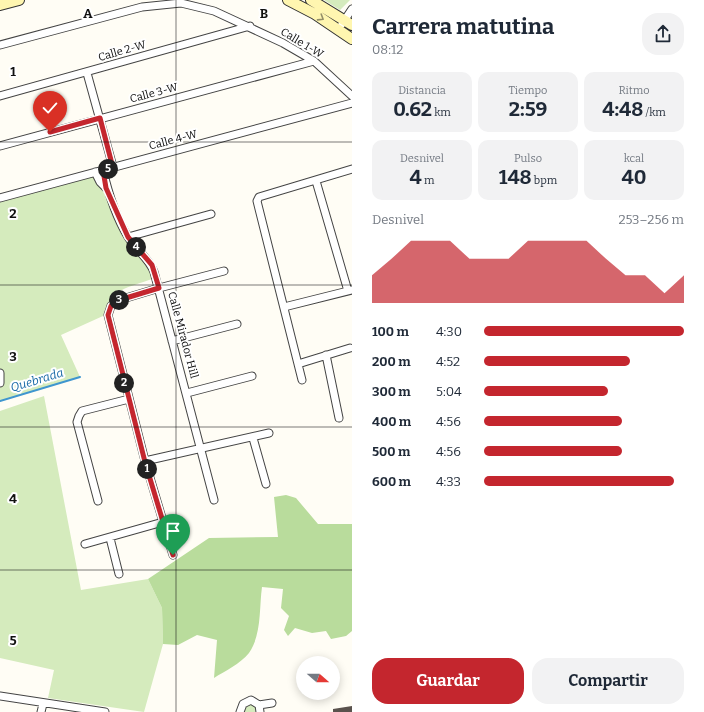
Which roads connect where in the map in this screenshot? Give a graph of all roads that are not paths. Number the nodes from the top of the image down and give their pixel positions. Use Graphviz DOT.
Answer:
graph roads {
  1 [pos="19,0"];
  2 [pos="288,0"];
  3 [pos="311,0"];
  4 [pos="0,5"];
  5 [pos="352,9"];
  6 [pos="348,23"];
  7 [pos="250,26"];
  8 [pos="338,29"];
  9 [pos="352,39"];
  10 [pos="0,44"];
  11 [pos="314,61"];
  12 [pos="87,72"];
  13 [pos="0,96"];
  14 [pos="352,96"];
  15 [pos="352,103"];
  16 [pos="100,118"];
  17 [pos="0,146"];
  18 [pos="113,168"];
  19 [pos="352,169"];
  20 [pos="99,171"];
  21 [pos="316,181"];
  22 [pos="0,198"];
  23 [pos="211,214"];
  24 [pos="128,237"];
  25 [pos="224,271"];
  26 [pos="159,288"];
  27 [pos="350,290"];
  28 [pos="284,307"];
  29 [pos="237,324"];
  30 [pos="172,341"];
  31 [pos="350,348"];
  32 [pos="326,355"];
  33 [pos="298,364"];
  34 [pos="0,373"];
  35 [pos="252,376"];
  36 [pos="302,380"];
  37 [pos="0,383"];
  38 [pos="187,393"];
  39 [pos="128,399"];
  40 [pos="339,418"];
  41 [pos="269,434"];
  42 [pos="253,438"];
  43 [pos="199,448"];
  44 [pos="145,462"];
  45 [pos="266,484"];
  46 [pos="214,500"];
  47 [pos="98,501"];
  48 [pos="163,522"];
  49 [pos="110,538"];
  50 [pos="85,544"];
  51 [pos="173,555"];
  52 [pos="119,574"];
  53 [pos="0,696"];
  54 [pos="272,703"];
  55 [pos="43,704"];
  56 [pos="259,709"];
  57 [pos="41,712"];
  58 [pos="105,712"];
  59 [pos="240,712"];
  1 -- 4 [label="main road"];
  2 -- 8 [label="main road, one-way"];
  3 -- 6 [label="main road"];
  5 -- 6 [label="street"];
  6 -- 8 [label="street"];
  7 -- 10 [label="street, Calle 1-W"];
  7 -- 11 [label="street, Calle 1-W"];
  7 -- 12 [label="street, Calle 2-W"];
  8 -- 9 [label="main road"];
  11 -- 14 [label="street, Calle 1-W"];
  11 -- 16 [label="street, Calle 3-W"];
  12 -- 13 [label="street, Calle 2-W"];
  12 -- 16 [label="street"];
  15 -- 18 [label="street, Calle 4-W"];
  16 -- 17 [label="street, Calle 3-W"];
  16 -- 18 [label="street"];
  18 -- 20 [label="street, Calle 4-W"];
  19 -- 21 [label="street"];
  20 -- 22 [label="street, Calle 4-W"];
  20 -- 24 [label="street, Calle Mirador Hill"];
  21 -- 27 [label="street"];
  21 -- 28 [label="street"];
  23 -- 24 [label="street"];
  24 -- 26 [label="street, Calle Mirador Hill"];
  25 -- 26 [label="street"];
  26 -- 30 [label="street, Calle Mirador Hill"];
  26 -- 39 [label="street"];
  27 -- 28 [label="street"];
  28 -- 33 [label="street"];
  29 -- 30 [label="street"];
  30 -- 38 [label="street, Calle Mirador Hill"];
  31 -- 32 [label="street"];
  32 -- 33 [label="street"];
  32 -- 40 [label="street"];
  33 -- 36 [label="street"];
  34 -- 37 [label="street"];
  35 -- 38 [label="street"];
  38 -- 43 [label="street, Calle Mirador Hill"];
  39 -- 44 [label="street"];
  39 -- 47 [label="street"];
  41 -- 42 [label="street"];
  42 -- 43 [label="street"];
  42 -- 45 [label="street"];
  43 -- 44 [label="street"];
  43 -- 46 [label="street, Calle Mirador Hill"];
  44 -- 48 [label="street"];
  48 -- 49 [label="street"];
  48 -- 51 [label="street"];
  49 -- 50 [label="street"];
  49 -- 52 [label="street"];
  53 -- 55 [label="street"];
  54 -- 56 [label="street"];
  55 -- 57 [label="street"];
  55 -- 58 [label="street"];
  56 -- 59 [label="street"];
}
